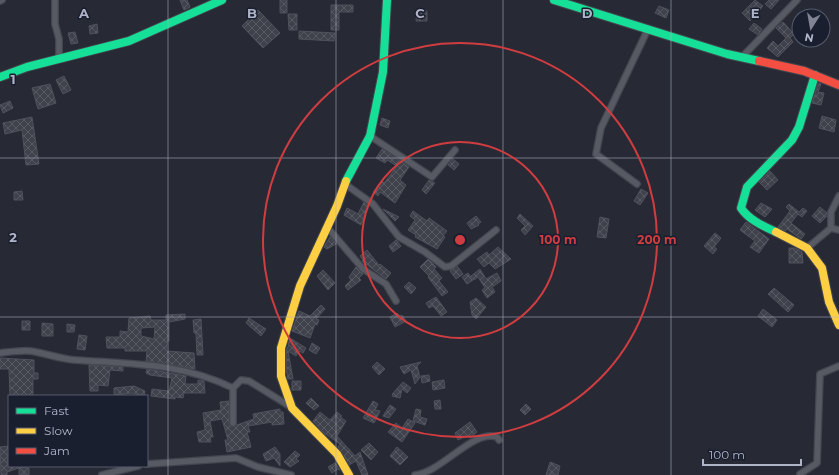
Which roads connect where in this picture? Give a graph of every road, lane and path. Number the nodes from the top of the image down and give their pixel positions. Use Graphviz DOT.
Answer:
graph roads {
  1 [pos="55,0"];
  2 [pos="222,0"];
  3 [pos="386,0"];
  4 [pos="554,0"];
  5 [pos="797,0"];
  6 [pos="648,29"];
  7 [pos="742,57"];
  8 [pos="59,59"];
  9 [pos="815,75"];
  10 [pos="0,77"];
  11 [pos="839,85"];
  12 [pos="370,136"];
  13 [pos="455,150"];
  14 [pos="345,184"];
  15 [pos="637,184"];
  16 [pos="839,196"];
  17 [pos="328,227"];
  18 [pos="831,228"];
  19 [pos="496,230"];
  20 [pos="839,230"];
  21 [pos="807,248"];
  22 [pos="396,300"];
  23 [pos="839,325"];
  24 [pos="0,353"];
  25 [pos="839,366"];
  26 [pos="233,388"];
  27 [pos="292,408"];
  28 [pos="233,423"];
  29 [pos="498,440"];
  30 [pos="148,464"];
  31 [pos="134,467"];
  32 [pos="800,474"];
  33 [pos="102,475"];
  34 [pos="291,475"];
  35 [pos="349,475"];
  36 [pos="415,475"];
  1 -- 8 [label="street"];
  2 -- 8 [label="street"];
  3 -- 12 [label="street"];
  4 -- 6 [label="street"];
  5 -- 7 [label="street"];
  6 -- 7 [label="street"];
  6 -- 15 [label="street"];
  7 -- 9 [label="street"];
  8 -- 10 [label="street"];
  9 -- 11 [label="street"];
  9 -- 21 [label="street"];
  12 -- 13 [label="street"];
  12 -- 14 [label="street"];
  14 -- 17 [label="street"];
  14 -- 19 [label="street"];
  16 -- 18 [label="street"];
  17 -- 22 [label="street"];
  17 -- 27 [label="street"];
  18 -- 20 [label="street"];
  18 -- 21 [label="street"];
  21 -- 23 [label="street"];
  24 -- 26 [label="street"];
  25 -- 32 [label="street"];
  26 -- 27 [label="street"];
  26 -- 28 [label="street"];
  27 -- 35 [label="street"];
  29 -- 36 [label="street"];
  30 -- 34 [label="street"];
  31 -- 33 [label="street"];
}
